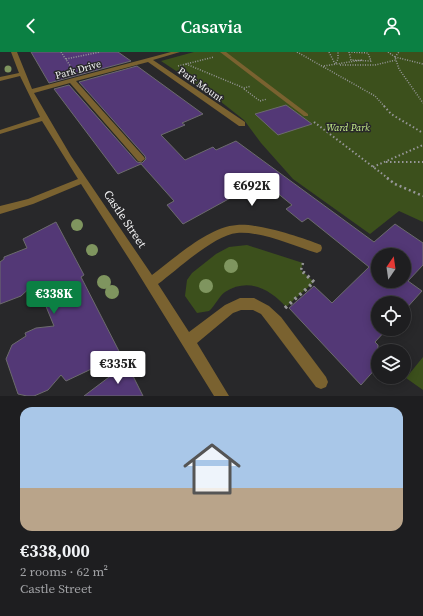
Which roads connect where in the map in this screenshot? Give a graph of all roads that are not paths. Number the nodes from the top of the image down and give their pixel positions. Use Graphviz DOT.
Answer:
graph roads {
  1 [pos="17,52"];
  2 [pos="147,52"];
  3 [pos="177,52"];
  4 [pos="225,53"];
  5 [pos="152,59"];
  6 [pos="22,74"];
  7 [pos="0,79"];
  8 [pos="76,80"];
  9 [pos="30,92"];
  10 [pos="306,115"];
  11 [pos="44,118"];
  12 [pos="242,124"];
  13 [pos="0,132"];
  14 [pos="141,159"];
  15 [pos="83,180"];
  16 [pos="0,210"];
  17 [pos="317,248"];
  18 [pos="152,283"];
  19 [pos="188,341"];
  20 [pos="321,382"];
  21 [pos="222,396"];
  1 -- 6 [label="street, Castle Street"];
  2 -- 5 [label="street, Park Mount"];
  3 -- 5 [label="street, Park Drive"];
  4 -- 10 [label="street"];
  5 -- 8 [label="street, Park Drive"];
  5 -- 12 [label="street, Park Mount"];
  6 -- 7 [label="street"];
  6 -- 9 [label="street, Castle Street"];
  8 -- 9 [label="street, Park Drive"];
  8 -- 14 [label="street"];
  9 -- 11 [label="street, Castle Street"];
  11 -- 13 [label="street"];
  11 -- 15 [label="street, Castle Street"];
  15 -- 16 [label="street"];
  15 -- 18 [label="street, Castle Street"];
  17 -- 18 [label="street"];
  18 -- 19 [label="street, Castle Street"];
  19 -- 20 [label="street"];
  19 -- 21 [label="street, Castle Street"];
}
